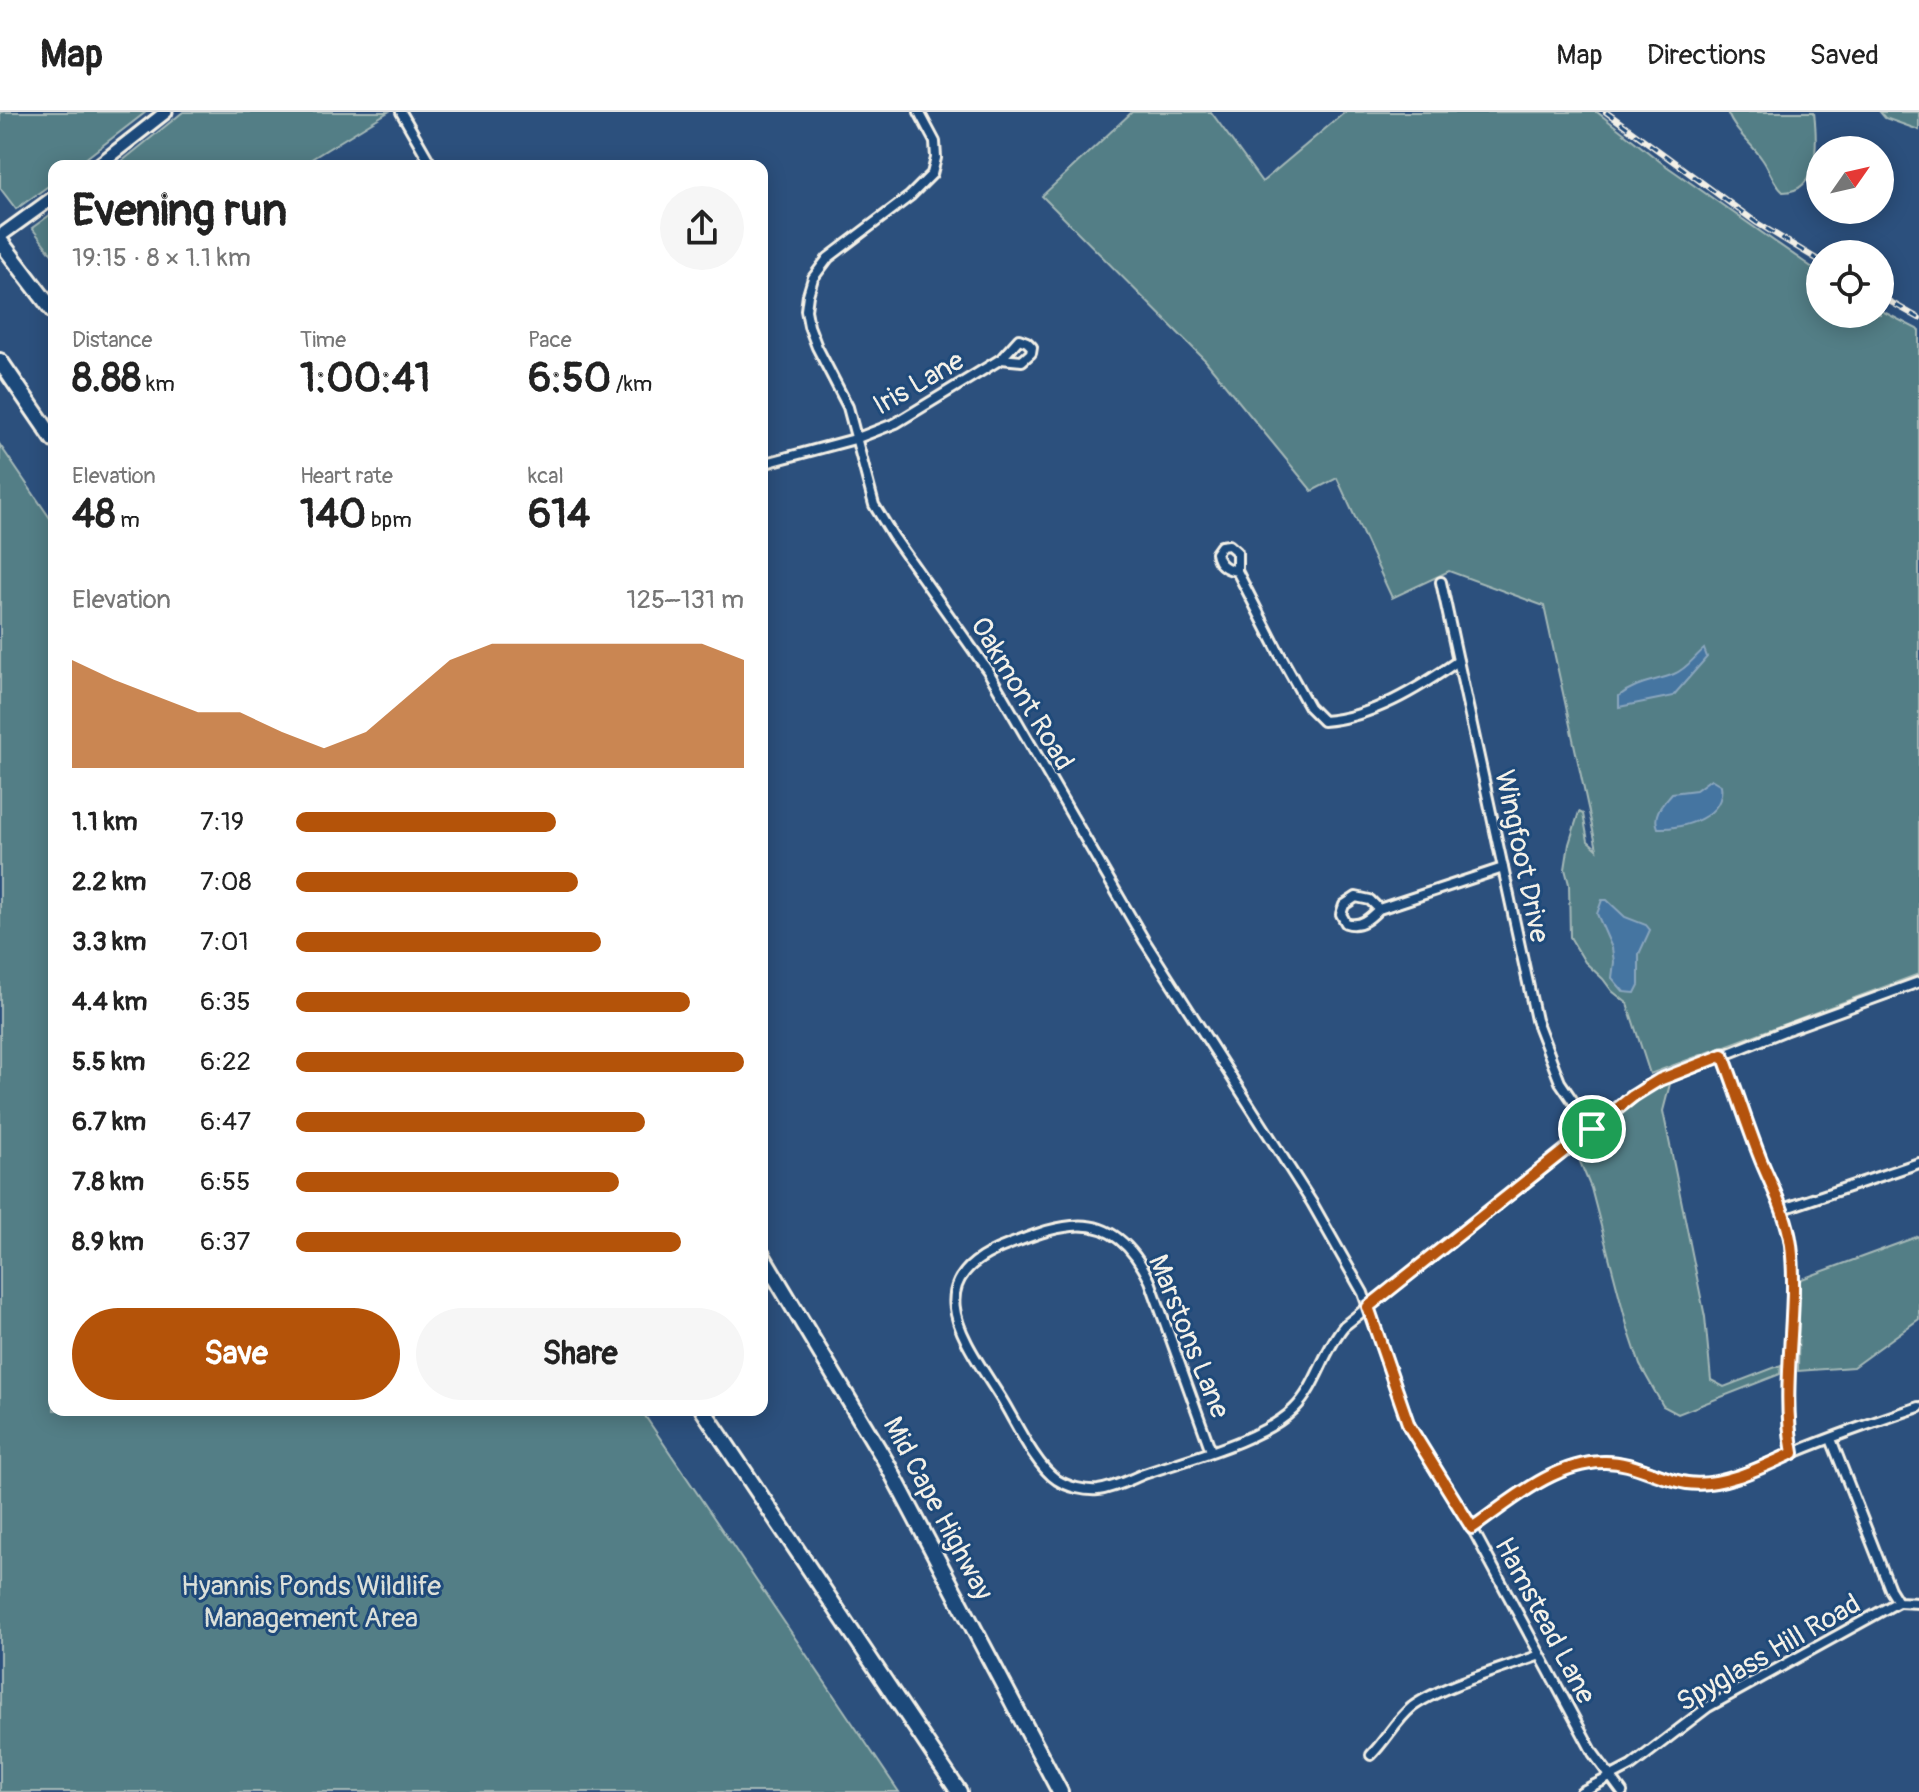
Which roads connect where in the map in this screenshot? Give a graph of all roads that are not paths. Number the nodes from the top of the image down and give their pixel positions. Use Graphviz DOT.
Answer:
graph roads {
  1 [pos="166,112"];
  2 [pos="401,112"];
  3 [pos="919,112"];
  4 [pos="105,160"];
  5 [pos="429,160"];
  6 [pos="48,202"];
  7 [pos="0,239"];
  8 [pos="48,304"];
  9 [pos="1001,359"];
  10 [pos="0,361"];
  11 [pos="48,431"];
  12 [pos="855,439"];
  13 [pos="768,462"];
  14 [pos="1237,571"];
  15 [pos="1441,582"];
  16 [pos="1458,661"];
  17 [pos="1503,868"];
  18 [pos="1379,909"];
  19 [pos="1919,982"];
  20 [pos="1723,1055"];
  21 [pos="1592,1129"];
  22 [pos="1919,1163"];
  23 [pos="1783,1209"];
  24 [pos="768,1265"];
  25 [pos="1368,1307"];
  26 [pos="1919,1407"];
  27 [pos="707,1416"];
  28 [pos="1831,1439"];
  29 [pos="1211,1451"];
  30 [pos="1793,1453"];
  31 [pos="1472,1528"];
  32 [pos="1898,1602"];
  33 [pos="1919,1603"];
  34 [pos="1540,1655"];
  35 [pos="1371,1755"];
  36 [pos="1609,1778"];
  37 [pos="959,1792"];
  38 [pos="1060,1792"];
  39 [pos="1581,1792"];
  40 [pos="1622,1792"];
  1 -- 4 [label="street"];
  2 -- 5 [label="street"];
  3 -- 12 [label="street, Oakmont Road"];
  6 -- 7 [label="street"];
  7 -- 8 [label="highway"];
  9 -- 12 [label="street, Iris Lane"];
  10 -- 11 [label="highway"];
  12 -- 13 [label="street, Iris Lane"];
  12 -- 25 [label="street, Oakmont Road"];
  14 -- 16 [label="street"];
  15 -- 16 [label="street, Wingfoot Drive"];
  16 -- 17 [label="street, Wingfoot Drive"];
  17 -- 18 [label="street"];
  17 -- 21 [label="street, Wingfoot Drive"];
  18 -- 18 [label="street"];
  19 -- 20 [label="street, Marstons Lane"];
  20 -- 21 [label="street, Marstons Lane"];
  20 -- 23 [label="street"];
  21 -- 25 [label="street, Marstons Lane"];
  22 -- 23 [label="street"];
  23 -- 30 [label="street"];
  24 -- 38 [label="highway, Mid Cape Highway"];
  25 -- 29 [label="street, Marstons Lane"];
  25 -- 31 [label="street, Hamstead Lane"];
  26 -- 28 [label="street"];
  27 -- 37 [label="highway"];
  28 -- 30 [label="street"];
  28 -- 32 [label="street"];
  29 -- 29 [label="street, Marstons Lane"];
  30 -- 31 [label="street"];
  31 -- 34 [label="street, Hamstead Lane"];
  32 -- 33 [label="street"];
  32 -- 36 [label="street, Spyglass Hill Road"];
  34 -- 35 [label="street"];
  34 -- 36 [label="street, Hamstead Lane"];
  36 -- 39 [label="street, Spyglass Hill Road"];
  36 -- 40 [label="street, Hamstead Lane"];
}
